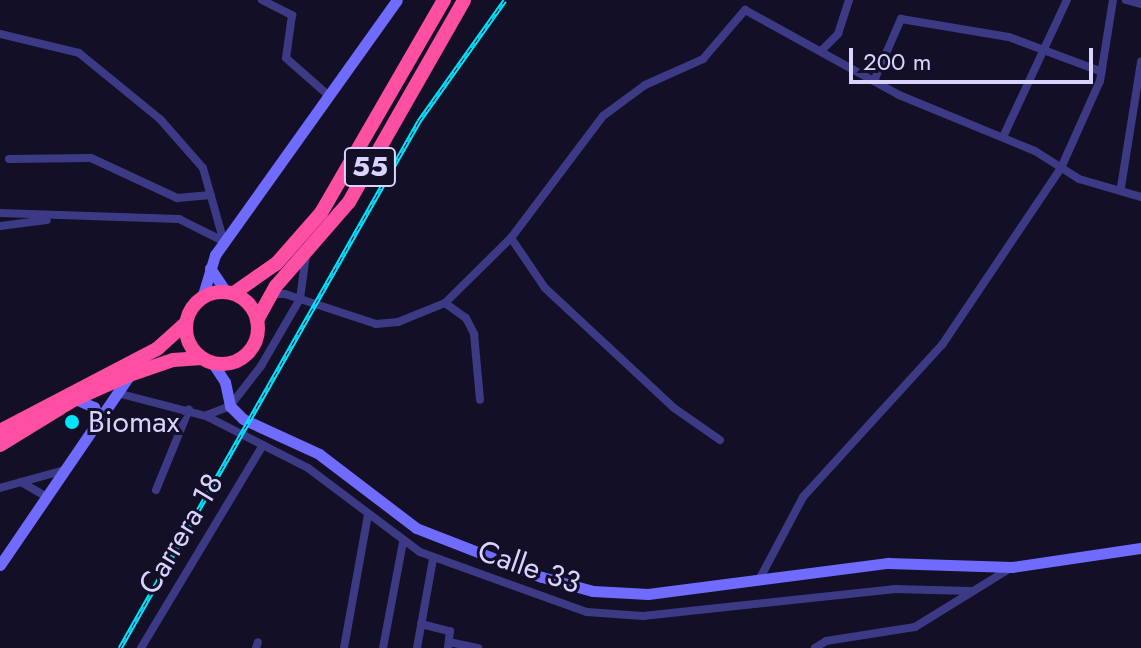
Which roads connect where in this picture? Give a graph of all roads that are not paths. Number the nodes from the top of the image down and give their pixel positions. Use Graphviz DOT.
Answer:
graph roads {
  1 [pos="262,0"];
  2 [pos="397,0"];
  3 [pos="444,0"];
  4 [pos="464,0"];
  5 [pos="849,0"];
  6 [pos="1067,0"];
  7 [pos="1113,0"];
  8 [pos="1126,0"];
  9 [pos="1141,4"];
  10 [pos="0,34"];
  11 [pos="1044,48"];
  12 [pos="822,50"];
  13 [pos="1141,62"];
  14 [pos="1102,72"];
  15 [pos="874,81"];
  16 [pos="328,95"];
  17 [pos="1003,137"];
  18 [pos="9,159"];
  19 [pos="1061,168"];
  20 [pos="1121,187"];
  21 [pos="211,195"];
  22 [pos="1141,197"];
  23 [pos="0,213"];
  24 [pos="64,215"];
  25 [pos="0,226"];
  26 [pos="511,238"];
  27 [pos="224,242"];
  28 [pos="306,254"];
  29 [pos="210,268"];
  30 [pos="230,292"];
  31 [pos="271,294"];
  32 [pos="202,298"];
  33 [pos="300,299"];
  34 [pos="445,303"];
  35 [pos="257,320"];
  36 [pos="186,323"];
  37 [pos="207,360"];
  38 [pos="129,375"];
  39 [pos="117,393"];
  40 [pos="75,399"];
  41 [pos="480,400"];
  42 [pos="230,406"];
  43 [pos="189,409"];
  44 [pos="206,416"];
  45 [pos="99,420"];
  46 [pos="0,431"];
  47 [pos="720,440"];
  48 [pos="0,445"];
  49 [pos="263,445"];
  50 [pos="66,470"];
  51 [pos="21,482"];
  52 [pos="0,488"];
  53 [pos="156,490"];
  54 [pos="47,497"];
  55 [pos="368,514"];
  56 [pos="403,542"];
  57 [pos="1141,548"];
  58 [pos="433,559"];
  59 [pos="0,565"];
  60 [pos="1012,567"];
  61 [pos="760,578"];
  62 [pos="970,591"];
  63 [pos="421,624"];
  64 [pos="448,645"];
  65 [pos="141,648"];
  66 [pos="344,648"];
  67 [pos="383,648"];
  68 [pos="417,648"];
  69 [pos="478,648"];
  70 [pos="815,648"];
  1 -- 16 [label="street"];
  2 -- 16 [label="main road"];
  3 -- 30 [label="highway, 55"];
  4 -- 28 [label="highway, 55"];
  5 -- 12 [label="street"];
  6 -- 11 [label="street"];
  7 -- 14 [label="street"];
  8 -- 9 [label="street"];
  10 -- 21 [label="street"];
  11 -- 14 [label="street"];
  11 -- 15 [label="street"];
  11 -- 17 [label="street"];
  12 -- 15 [label="street"];
  12 -- 26 [label="street"];
  13 -- 20 [label="street"];
  14 -- 19 [label="street"];
  15 -- 17 [label="street"];
  16 -- 27 [label="main road"];
  17 -- 19 [label="street"];
  18 -- 21 [label="street"];
  19 -- 20 [label="street"];
  19 -- 61 [label="street"];
  20 -- 22 [label="street"];
  21 -- 27 [label="street"];
  23 -- 24 [label="street"];
  24 -- 25 [label="street"];
  24 -- 27 [label="street"];
  26 -- 34 [label="street"];
  26 -- 47 [label="street"];
  27 -- 29 [label="main road"];
  28 -- 31 [label="highway, 55"];
  28 -- 33 [label="street"];
  29 -- 30 [label="main road"];
  29 -- 32 [label="main road"];
  30 -- 32 [label="highway, 55"];
  30 -- 35 [label="highway"];
  31 -- 33 [label="street"];
  31 -- 35 [label="highway, 55"];
  32 -- 36 [label="highway"];
  33 -- 34 [label="street"];
  33 -- 42 [label="street"];
  34 -- 41 [label="street"];
  35 -- 37 [label="highway, 55"];
  36 -- 37 [label="highway"];
  36 -- 46 [label="highway"];
  37 -- 38 [label="highway, 55"];
  37 -- 42 [label="main road"];
  38 -- 39 [label="main road"];
  38 -- 40 [label="highway, 55"];
  39 -- 43 [label="street, Calle 33"];
  39 -- 45 [label="main road"];
  40 -- 45 [label="main road"];
  40 -- 48 [label="highway, 55"];
  42 -- 44 [label="street"];
  42 -- 61 [label="main road"];
  43 -- 44 [label="street, Calle 33"];
  43 -- 53 [label="street"];
  44 -- 49 [label="street, Calle 33"];
  45 -- 50 [label="main road"];
  49 -- 55 [label="street, Calle 33"];
  49 -- 65 [label="street, Carrera 18"];
  50 -- 51 [label="street"];
  50 -- 54 [label="main road"];
  51 -- 52 [label="street"];
  51 -- 54 [label="street"];
  54 -- 59 [label="main road"];
  55 -- 56 [label="street, Calle 33"];
  55 -- 66 [label="street"];
  56 -- 58 [label="street, Calle 33"];
  56 -- 67 [label="street"];
  57 -- 60 [label="main road"];
  58 -- 62 [label="street, Calle 33"];
  58 -- 63 [label="street"];
  60 -- 61 [label="main road"];
  60 -- 62 [label="street"];
  62 -- 70 [label="street"];
  63 -- 64 [label="street"];
  63 -- 68 [label="street"];
  64 -- 69 [label="street"];
}
